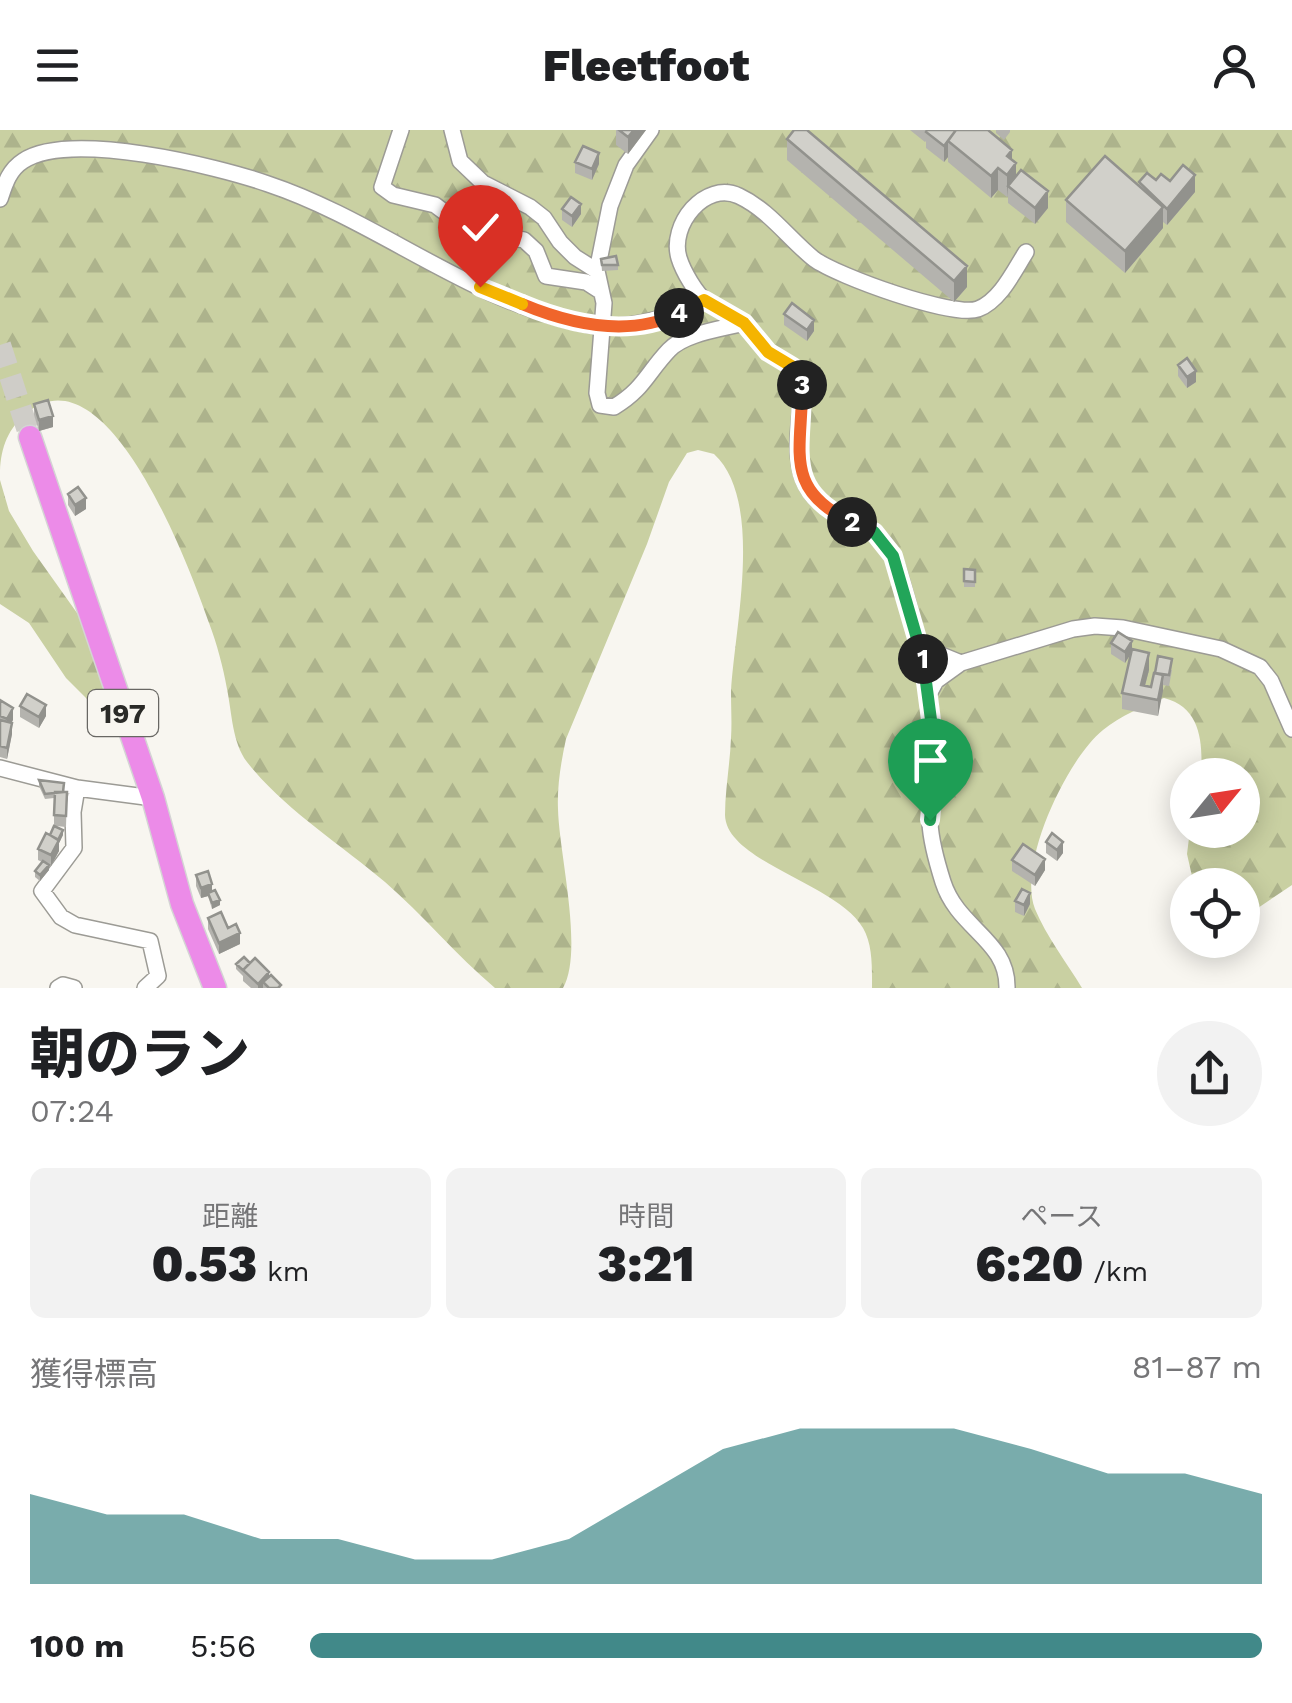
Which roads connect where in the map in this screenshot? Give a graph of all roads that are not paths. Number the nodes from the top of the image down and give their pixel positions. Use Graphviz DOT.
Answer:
graph roads {
  1 [pos="400,130"];
  2 [pos="452,130"];
  3 [pos="651,130"];
  4 [pos="0,199"];
  5 [pos="1026,252"];
  6 [pos="597,270"];
  7 [pos="600,290"];
  8 [pos="704,300"];
  9 [pos="744,323"];
  10 [pos="602,327"];
  11 [pos="30,438"];
  12 [pos="918,638"];
  13 [pos="961,663"];
  14 [pos="928,698"];
  15 [pos="1292,729"];
  16 [pos="0,768"];
  17 [pos="77,788"];
  18 [pos="153,798"];
  19 [pos="58,988"];
  20 [pos="74,988"];
  21 [pos="145,988"];
  22 [pos="215,988"];
  23 [pos="1006,988"];
  1 -- 7 [label="street"];
  2 -- 6 [label="street"];
  3 -- 6 [label="street"];
  4 -- 10 [label="street"];
  5 -- 8 [label="street"];
  6 -- 7 [label="street"];
  7 -- 10 [label="street"];
  8 -- 9 [label="street"];
  8 -- 10 [label="street"];
  9 -- 10 [label="street"];
  9 -- 12 [label="street"];
  11 -- 18 [label="highway, 197"];
  12 -- 13 [label="street"];
  12 -- 14 [label="street"];
  13 -- 14 [label="street"];
  13 -- 15 [label="street"];
  14 -- 23 [label="street"];
  16 -- 17 [label="street"];
  17 -- 18 [label="street"];
  17 -- 21 [label="street"];
  18 -- 22 [label="highway, 197"];
  19 -- 20 [label="street"];
}
